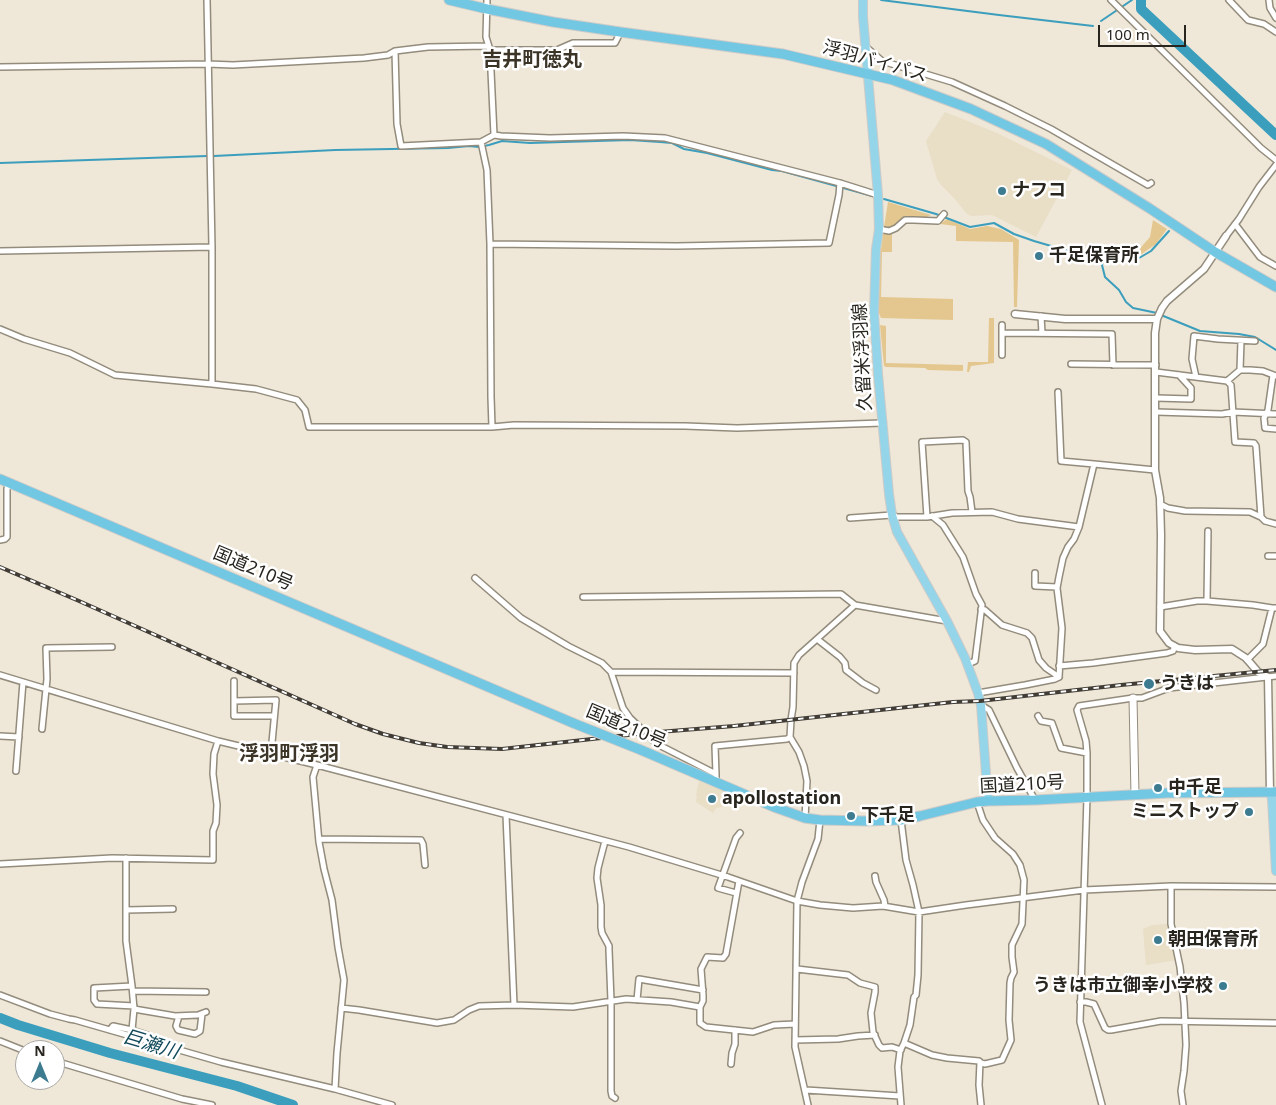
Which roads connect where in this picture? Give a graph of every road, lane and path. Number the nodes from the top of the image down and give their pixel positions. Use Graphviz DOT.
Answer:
graph roads {
  1 [pos="208,0"];
  2 [pos="449,0"];
  3 [pos="1111,0"];
  4 [pos="1229,0"];
  5 [pos="1269,0"];
  6 [pos="863,1"];
  7 [pos="487,5"];
  8 [pos="1276,18"];
  9 [pos="1276,32"];
  10 [pos="618,37"];
  11 [pos="866,47"];
  12 [pos="489,48"];
  13 [pos="394,51"];
  14 [pos="208,64"];
  15 [pos="0,67"];
  16 [pos="868,74"];
  17 [pos="494,134"];
  18 [pos="482,143"];
  19 [pos="1276,160"];
  20 [pos="1276,165"];
  21 [pos="840,183"];
  22 [pos="1151,183"];
  23 [pos="878,195"];
  24 [pos="942,216"];
  25 [pos="1235,224"];
  26 [pos="879,229"];
  27 [pos="1226,236"];
  28 [pos="490,244"];
  29 [pos="212,247"];
  30 [pos="0,251"];
  31 [pos="1215,252"];
  32 [pos="1276,266"];
  33 [pos="1276,287"];
  34 [pos="1016,314"];
  35 [pos="1041,316"];
  36 [pos="1157,319"];
  37 [pos="1002,325"];
  38 [pos="0,330"];
  39 [pos="1003,333"];
  40 [pos="1042,333"];
  41 [pos="1241,340"];
  42 [pos="1255,341"];
  43 [pos="1002,355"];
  44 [pos="1071,364"];
  45 [pos="1113,365"];
  46 [pos="1156,369"];
  47 [pos="1240,370"];
  48 [pos="1180,375"];
  49 [pos="1274,375"];
  50 [pos="1196,377"];
  51 [pos="1227,381"];
  52 [pos="212,384"];
  53 [pos="1058,392"];
  54 [pos="1270,397"];
  55 [pos="1156,398"];
  56 [pos="1276,398"];
  57 [pos="1156,412"];
  58 [pos="1233,412"];
  59 [pos="1266,414"];
  60 [pos="1276,414"];
  61 [pos="882,423"];
  62 [pos="492,427"];
  63 [pos="1276,429"];
  64 [pos="1094,464"];
  65 [pos="1155,470"];
  66 [pos="4,481"];
  67 [pos="0,500"];
  68 [pos="7,500"];
  69 [pos="1160,504"];
  70 [pos="972,512"];
  71 [pos="892,515"];
  72 [pos="930,516"];
  73 [pos="1261,517"];
  74 [pos="850,518"];
  75 [pos="1276,524"];
  76 [pos="1079,528"];
  77 [pos="1208,531"];
  78 [pos="0,540"];
  79 [pos="1268,556"];
  80 [pos="1276,556"];
  81 [pos="1035,573"];
  82 [pos="475,578"];
  83 [pos="1057,587"];
  84 [pos="583,597"];
  85 [pos="1207,601"];
  86 [pos="855,605"];
  87 [pos="1160,607"];
  88 [pos="1274,608"];
  89 [pos="981,609"];
  90 [pos="947,621"];
  91 [pos="817,639"];
  92 [pos="112,646"];
  93 [pos="1175,646"];
  94 [pos="1248,660"];
  95 [pos="968,664"];
  96 [pos="1059,666"];
  97 [pos="611,672"];
  98 [pos="794,673"];
  99 [pos="0,675"];
  100 [pos="1276,676"];
  101 [pos="1059,677"];
  102 [pos="1268,677"];
  103 [pos="234,681"];
  104 [pos="23,682"];
  105 [pos="46,689"];
  106 [pos="876,690"];
  107 [pos="978,693"];
  108 [pos="1133,698"];
  109 [pos="234,701"];
  110 [pos="981,706"];
  111 [pos="274,716"];
  112 [pos="1038,716"];
  113 [pos="42,728"];
  114 [pos="0,736"];
  115 [pos="19,737"];
  116 [pos="790,737"];
  117 [pos="218,741"];
  118 [pos="1087,753"];
  119 [pos="271,754"];
  120 [pos="317,765"];
  121 [pos="16,771"];
  122 [pos="716,778"];
  123 [pos="1273,792"];
  124 [pos="1134,795"];
  125 [pos="1087,798"];
  126 [pos="1036,800"];
  127 [pos="988,801"];
  128 [pos="977,802"];
  129 [pos="506,815"];
  130 [pos="805,818"];
  131 [pos="820,820"];
  132 [pos="900,820"];
  133 [pos="740,833"];
  134 [pos="318,839"];
  135 [pos="605,841"];
  136 [pos="126,858"];
  137 [pos="0,864"];
  138 [pos="425,865"];
  139 [pos="1276,871"];
  140 [pos="722,876"];
  141 [pos="875,876"];
  142 [pos="739,881"];
  143 [pos="1171,886"];
  144 [pos="1276,887"];
  145 [pos="1084,890"];
  146 [pos="736,894"];
  147 [pos="1023,898"];
  148 [pos="797,901"];
  149 [pos="885,906"];
  150 [pos="173,909"];
  151 [pos="126,910"];
  152 [pos="918,912"];
  153 [pos="797,969"];
  154 [pos="133,988"];
  155 [pos="704,990"];
  156 [pos="206,992"];
  157 [pos="0,995"];
  158 [pos="637,1000"];
  159 [pos="611,1001"];
  160 [pos="1080,1002"];
  161 [pos="514,1004"];
  162 [pos="134,1007"];
  163 [pos="700,1007"];
  164 [pos="341,1008"];
  165 [pos="179,1016"];
  166 [pos="1185,1021"];
  167 [pos="1276,1023"];
  168 [pos="795,1024"];
  169 [pos="110,1030"];
  170 [pos="132,1030"];
  171 [pos="735,1030"];
  172 [pos="875,1035"];
  173 [pos="796,1040"];
  174 [pos="0,1041"];
  175 [pos="150,1042"];
  176 [pos="904,1043"];
  177 [pos="15,1047"];
  178 [pos="901,1050"];
  179 [pos="980,1062"];
  180 [pos="65,1064"];
  181 [pos="731,1064"];
  182 [pos="335,1089"];
  183 [pos="806,1090"];
  184 [pos="900,1096"];
  185 [pos="615,1098"];
  186 [pos="212,1105"];
  187 [pos="392,1105"];
  188 [pos="808,1105"];
  189 [pos="901,1105"];
  190 [pos="981,1105"];
  191 [pos="1102,1105"];
  192 [pos="1183,1105"];
  1 -- 14 [label="street"];
  2 -- 7 [label="highway, 浮羽バイパス"];
  3 -- 19 [label="street"];
  4 -- 9 [label="street"];
  5 -- 8 [label="street"];
  6 -- 11 [label="main road, 久留米浮羽線"];
  7 -- 12 [label="street"];
  7 -- 16 [label="highway, 浮羽バイパス"];
  10 -- 12 [label="street"];
  11 -- 16 [label="main road, 久留米浮羽線"];
  11 -- 22 [label="street"];
  12 -- 13 [label="street"];
  12 -- 17 [label="street"];
  13 -- 14 [label="street"];
  13 -- 18 [label="street"];
  14 -- 15 [label="street"];
  14 -- 29 [label="street"];
  16 -- 23 [label="main road, 久留米浮羽線"];
  16 -- 31 [label="highway, 浮羽バイパス"];
  17 -- 18 [label="street"];
  17 -- 21 [label="street"];
  18 -- 28 [label="street"];
  20 -- 25 [label="street"];
  21 -- 23 [label="street"];
  21 -- 28 [label="street"];
  23 -- 26 [label="main road, 久留米浮羽線"];
  24 -- 26 [label="street"];
  25 -- 27 [label="street"];
  25 -- 32 [label="street"];
  26 -- 61 [label="main road, 久留米浮羽線"];
  27 -- 31 [label="street"];
  28 -- 62 [label="street"];
  29 -- 30 [label="street"];
  29 -- 52 [label="street"];
  31 -- 33 [label="highway, 浮羽バイパス"];
  31 -- 36 [label="street"];
  34 -- 35 [label="street"];
  35 -- 36 [label="street"];
  35 -- 40 [label="street"];
  36 -- 46 [label="street"];
  37 -- 39 [label="street"];
  38 -- 52 [label="street"];
  39 -- 40 [label="street"];
  39 -- 43 [label="street"];
  40 -- 45 [label="street"];
  41 -- 42 [label="street"];
  41 -- 47 [label="street"];
  41 -- 50 [label="street"];
  44 -- 45 [label="street"];
  45 -- 46 [label="street"];
  46 -- 48 [label="street"];
  46 -- 55 [label="street"];
  47 -- 49 [label="street"];
  47 -- 51 [label="street"];
  48 -- 50 [label="street"];
  48 -- 55 [label="street"];
  49 -- 54 [label="street"];
  50 -- 51 [label="street"];
  51 -- 58 [label="street"];
  52 -- 62 [label="street"];
  53 -- 64 [label="street"];
  54 -- 56 [label="street"];
  54 -- 59 [label="street"];
  55 -- 57 [label="street"];
  57 -- 58 [label="street"];
  57 -- 65 [label="street"];
  58 -- 59 [label="street"];
  58 -- 73 [label="street"];
  59 -- 60 [label="street"];
  59 -- 63 [label="street"];
  61 -- 62 [label="street"];
  61 -- 71 [label="main road, 久留米浮羽線"];
  64 -- 65 [label="street"];
  64 -- 76 [label="street"];
  65 -- 69 [label="street"];
  66 -- 68 [label="street"];
  66 -- 122 [label="highway, 国道210号, bridge"];
  67 -- 68 [label="street"];
  68 -- 78 [label="street"];
  69 -- 73 [label="street"];
  69 -- 87 [label="street"];
  70 -- 72 [label="street"];
  70 -- 72 [label="street"];
  70 -- 76 [label="street"];
  71 -- 72 [label="street"];
  71 -- 74 [label="street"];
  71 -- 90 [label="main road, 久留米浮羽線"];
  72 -- 89 [label="street"];
  73 -- 75 [label="street"];
  76 -- 83 [label="street"];
  77 -- 85 [label="street"];
  79 -- 80 [label="street"];
  81 -- 83 [label="street"];
  82 -- 97 [label="street"];
  83 -- 96 [label="street"];
  84 -- 86 [label="street"];
  85 -- 87 [label="street"];
  85 -- 88 [label="street"];
  86 -- 90 [label="street"];
  86 -- 91 [label="street"];
  87 -- 93 [label="street"];
  88 -- 94 [label="street"];
  89 -- 95 [label="street"];
  89 -- 101 [label="street"];
  90 -- 95 [label="main road, 久留米浮羽線"];
  91 -- 98 [label="street"];
  91 -- 106 [label="street"];
  92 -- 105 [label="street"];
  93 -- 94 [label="street"];
  93 -- 96 [label="street"];
  94 -- 102 [label="street"];
  95 -- 107 [label="main road, 久留米浮羽線"];
  96 -- 101 [label="street"];
  97 -- 98 [label="street"];
  97 -- 122 [label="street"];
  98 -- 116 [label="street"];
  99 -- 104 [label="street"];
  100 -- 102 [label="street"];
  101 -- 107 [label="street"];
  102 -- 108 [label="street"];
  102 -- 123 [label="street"];
  103 -- 109 [label="street"];
  104 -- 105 [label="street"];
  104 -- 115 [label="street"];
  105 -- 113 [label="street"];
  105 -- 117 [label="street"];
  107 -- 110 [label="main road, 久留米浮羽線"];
  108 -- 118 [label="street"];
  108 -- 124 [label="main road"];
  109 -- 111 [label="street"];
  109 -- 111 [label="street"];
  110 -- 126 [label="street"];
  110 -- 127 [label="main road, 久留米浮羽線"];
  111 -- 119 [label="street"];
  112 -- 118 [label="street"];
  114 -- 115 [label="street"];
  115 -- 121 [label="street"];
  116 -- 122 [label="street"];
  116 -- 130 [label="street"];
  117 -- 119 [label="street"];
  117 -- 136 [label="street"];
  118 -- 125 [label="street"];
  119 -- 120 [label="street"];
  120 -- 129 [label="street"];
  120 -- 134 [label="street"];
  122 -- 130 [label="highway, 国道210号"];
  123 -- 124 [label="highway, 国道210号"];
  123 -- 139 [label="main road"];
  124 -- 125 [label="highway, 国道210号"];
  125 -- 126 [label="highway, 国道210号"];
  125 -- 145 [label="street"];
  126 -- 127 [label="highway, 国道210号"];
  127 -- 128 [label="highway, 国道210号"];
  128 -- 132 [label="highway, 国道210号"];
  128 -- 147 [label="street"];
  129 -- 135 [label="street"];
  129 -- 161 [label="street"];
  130 -- 131 [label="highway, 国道210号"];
  131 -- 132 [label="highway, 国道210号"];
  131 -- 148 [label="street"];
  132 -- 152 [label="street"];
  133 -- 140 [label="street"];
  134 -- 138 [label="street"];
  134 -- 164 [label="street"];
  135 -- 140 [label="street"];
  135 -- 159 [label="street"];
  136 -- 137 [label="street"];
  136 -- 151 [label="street"];
  140 -- 142 [label="street"];
  140 -- 146 [label="street"];
  141 -- 149 [label="street"];
  142 -- 146 [label="street"];
  142 -- 148 [label="street"];
  143 -- 144 [label="street"];
  143 -- 145 [label="street"];
  143 -- 166 [label="street"];
  145 -- 147 [label="street"];
  145 -- 160 [label="street"];
  146 -- 155 [label="street"];
  147 -- 152 [label="street"];
  147 -- 179 [label="street"];
  148 -- 149 [label="street"];
  148 -- 153 [label="street"];
  149 -- 152 [label="street"];
  150 -- 151 [label="street"];
  151 -- 154 [label="street"];
  152 -- 176 [label="street"];
  153 -- 168 [label="street"];
  153 -- 172 [label="street"];
  154 -- 156 [label="street"];
  154 -- 162 [label="street"];
  154 -- 162 [label="street"];
  155 -- 158 [label="street"];
  155 -- 163 [label="street"];
  157 -- 169 [label="street"];
  158 -- 159 [label="street"];
  158 -- 163 [label="street"];
  159 -- 161 [label="street"];
  159 -- 185 [label="street"];
  160 -- 166 [label="street"];
  160 -- 191 [label="street"];
  161 -- 164 [label="street"];
  162 -- 165 [label="street"];
  162 -- 170 [label="street"];
  163 -- 171 [label="street"];
  164 -- 182 [label="street"];
  165 -- 165 [label="street"];
  166 -- 167 [label="street"];
  166 -- 192 [label="street"];
  168 -- 171 [label="street"];
  168 -- 173 [label="street"];
  169 -- 170 [label="street"];
  169 -- 175 [label="street"];
  170 -- 175 [label="street"];
  171 -- 181 [label="street"];
  172 -- 173 [label="street"];
  172 -- 178 [label="street"];
  173 -- 183 [label="street"];
  174 -- 177 [label="street"];
  175 -- 182 [label="street"];
  176 -- 178 [label="street"];
  176 -- 179 [label="street"];
  178 -- 184 [label="street"];
  179 -- 190 [label="street"];
  180 -- 186 [label="street"];
  182 -- 187 [label="street"];
  183 -- 184 [label="street"];
  183 -- 188 [label="street"];
  184 -- 189 [label="street"];
}
